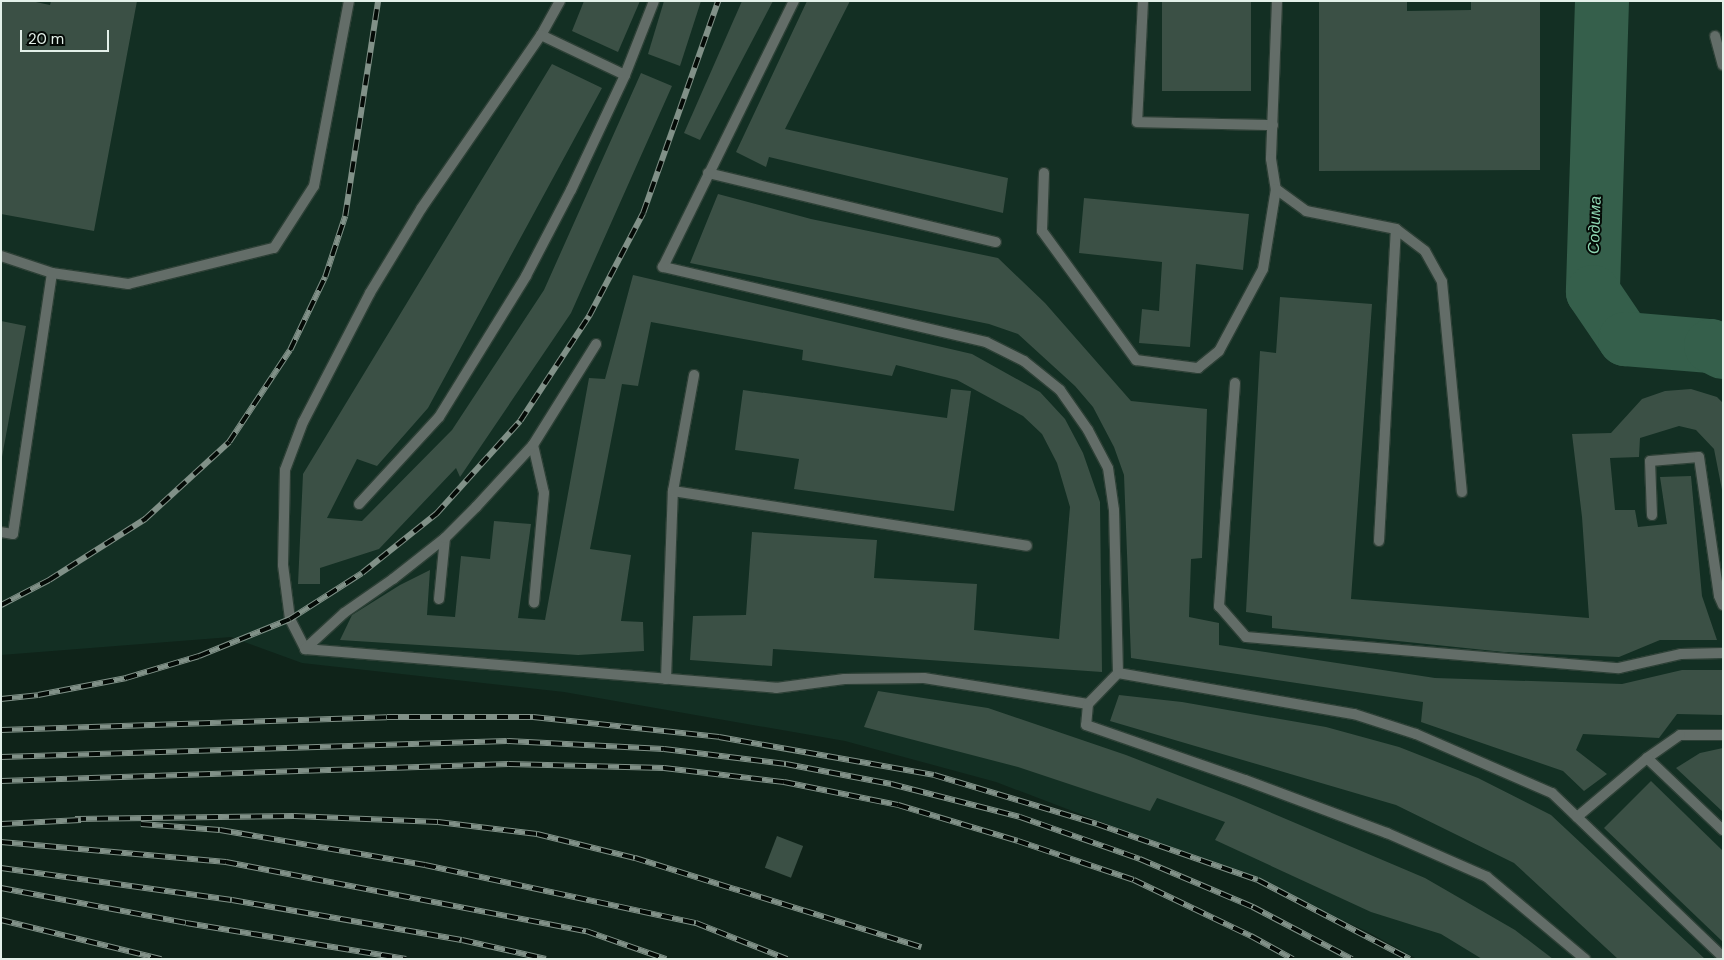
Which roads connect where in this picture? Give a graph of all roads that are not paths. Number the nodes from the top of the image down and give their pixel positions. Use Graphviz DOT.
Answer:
graph roads {
  1 [pos="349,1"];
  2 [pos="560,1"];
  3 [pos="654,1"];
  4 [pos="794,1"];
  5 [pos="1143,1"];
  6 [pos="1276,1"];
  7 [pos="541,35"];
  8 [pos="1715,36"];
  9 [pos="1723,65"];
  10 [pos="624,75"];
  11 [pos="1273,125"];
  12 [pos="708,173"];
  13 [pos="1044,173"];
  14 [pos="1276,190"];
  15 [pos="1396,229"];
  16 [pos="996,242"];
  17 [pos="1,256"];
  18 [pos="52,273"];
  19 [pos="596,344"];
  20 [pos="694,375"];
  21 [pos="1234,383"];
  22 [pos="533,445"];
  23 [pos="673,491"];
  24 [pos="1462,492"];
  25 [pos="359,504"];
  26 [pos="1652,515"];
  27 [pos="1,532"];
  28 [pos="445,538"];
  29 [pos="1378,541"];
  30 [pos="1027,546"];
  31 [pos="439,599"];
  32 [pos="534,603"];
  33 [pos="1723,605"];
  34 [pos="305,649"];
  35 [pos="1723,653"];
  36 [pos="1118,673"];
  37 [pos="666,679"];
  38 [pos="1088,704"];
  39 [pos="1723,734"];
  40 [pos="1647,758"];
  41 [pos="1577,817"];
  42 [pos="1723,830"];
  43 [pos="1723,957"];
  44 [pos="1585,959"];
  1 -- 18 [label="lane"];
  2 -- 7 [label="lane"];
  3 -- 10 [label="lane"];
  4 -- 12 [label="lane"];
  5 -- 11 [label="lane"];
  6 -- 11 [label="lane"];
  7 -- 10 [label="lane"];
  7 -- 34 [label="lane"];
  8 -- 9 [label="lane"];
  10 -- 25 [label="lane"];
  11 -- 14 [label="lane"];
  12 -- 16 [label="lane"];
  12 -- 36 [label="lane"];
  13 -- 14 [label="lane"];
  14 -- 15 [label="lane"];
  15 -- 24 [label="lane"];
  15 -- 29 [label="lane"];
  17 -- 18 [label="lane"];
  18 -- 27 [label="lane"];
  19 -- 22 [label="lane"];
  20 -- 23 [label="lane"];
  21 -- 35 [label="lane"];
  22 -- 28 [label="lane"];
  22 -- 32 [label="lane"];
  23 -- 30 [label="lane"];
  23 -- 37 [label="lane"];
  26 -- 33 [label="lane"];
  28 -- 31 [label="lane"];
  28 -- 34 [label="lane"];
  34 -- 37 [label="lane"];
  36 -- 38 [label="lane"];
  36 -- 41 [label="lane"];
  37 -- 38 [label="lane"];
  38 -- 44 [label="lane"];
  39 -- 40 [label="lane"];
  40 -- 41 [label="lane"];
  40 -- 42 [label="lane"];
  41 -- 43 [label="lane"];
}
